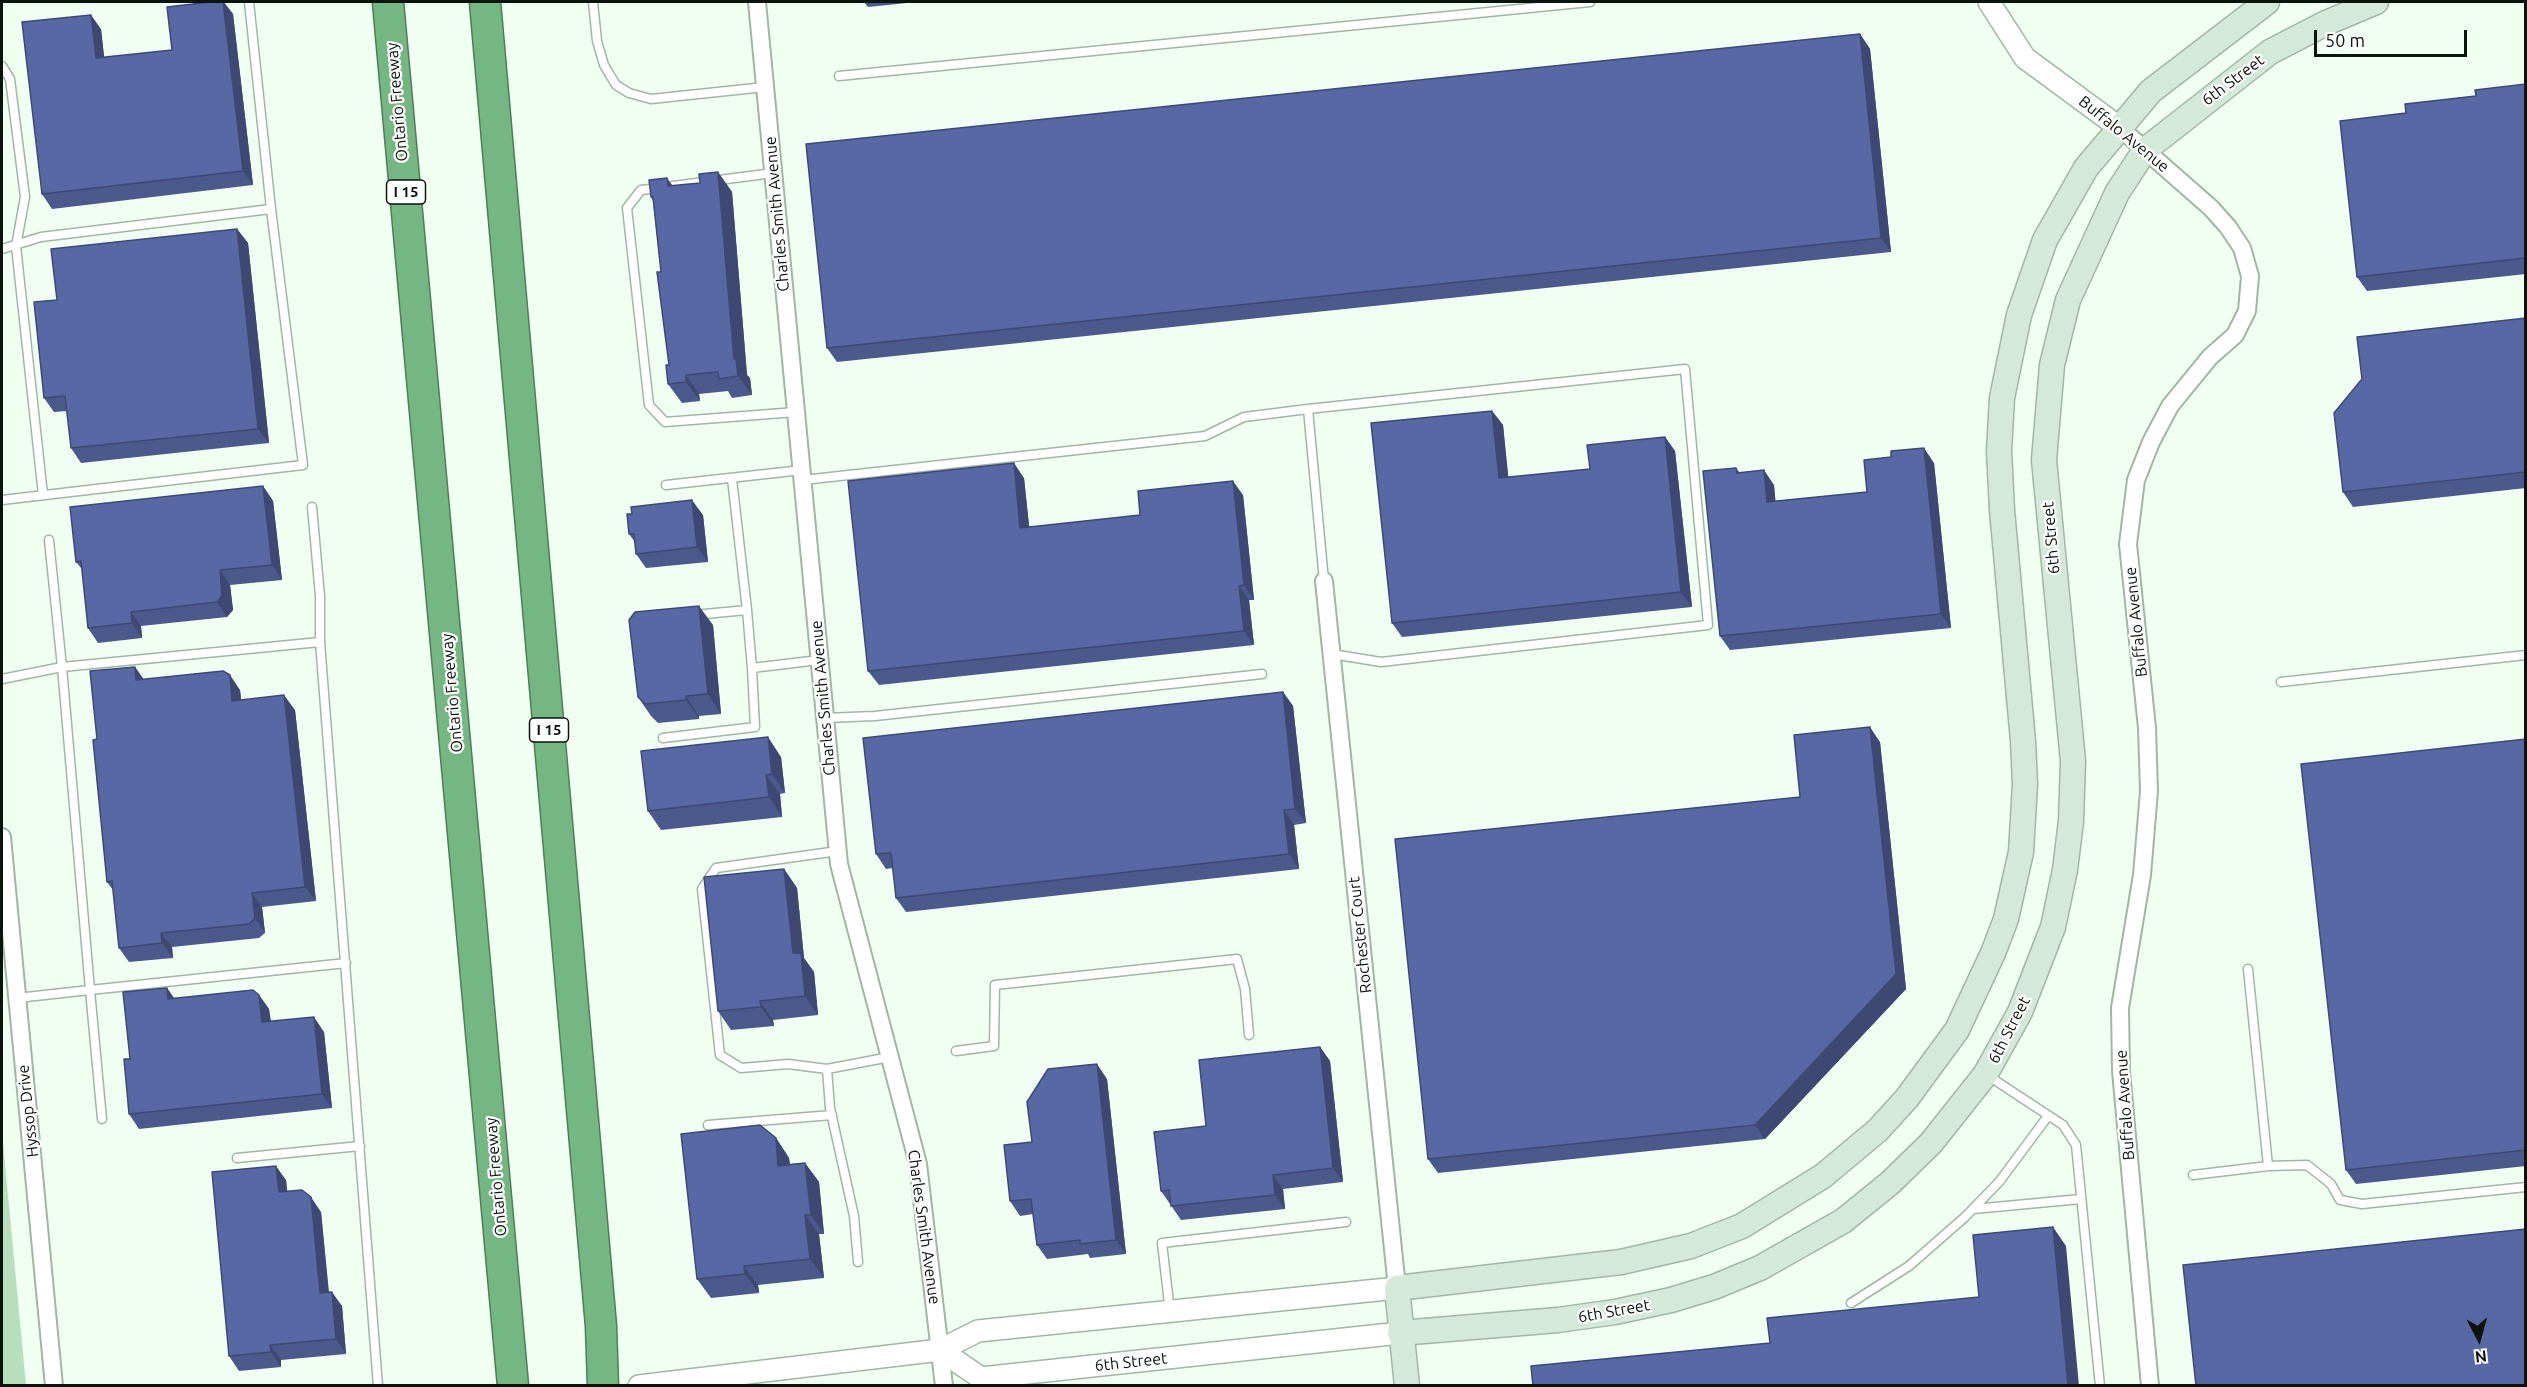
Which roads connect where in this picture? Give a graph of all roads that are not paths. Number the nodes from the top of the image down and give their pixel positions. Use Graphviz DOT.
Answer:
graph roads {
  1 [pos="249,2"];
  2 [pos="388,2"];
  3 [pos="485,2"];
  4 [pos="593,2"];
  5 [pos="758,2"];
  6 [pos="1590,2"];
  7 [pos="1989,2"];
  8 [pos="2267,2"];
  9 [pos="2376,2"];
  10 [pos="2,66"];
  11 [pos="840,76"];
  12 [pos="765,87"];
  13 [pos="2120,128"];
  14 [pos="2145,150"];
  15 [pos="774,174"];
  16 [pos="271,209"];
  17 [pos="16,246"];
  18 [pos="2,249"];
  19 [pos="1308,409"];
  20 [pos="796,412"];
  21 [pos="802,475"];
  22 [pos="732,478"];
  23 [pos="666,485"];
  24 [pos="43,495"];
  25 [pos="2,500"];
  26 [pos="312,507"];
  27 [pos="49,540"];
  28 [pos="1324,581"];
  29 [pos="747,610"];
  30 [pos="688,616"];
  31 [pos="320,642"];
  32 [pos="1332,654"];
  33 [pos="2526,655"];
  34 [pos="819,660"];
  35 [pos="62,667"];
  36 [pos="752,668"];
  37 [pos="1262,674"];
  38 [pos="2,679"];
  39 [pos="2281,682"];
  40 [pos="825,718"];
  41 [pos="663,738"];
  42 [pos="2,837"];
  43 [pos="838,851"];
  44 [pos="346,963"];
  45 [pos="2248,969"];
  46 [pos="90,990"];
  47 [pos="17,998"];
  48 [pos="1248,1035"];
  49 [pos="956,1051"];
  50 [pos="890,1057"];
  51 [pos="827,1070"];
  52 [pos="1985,1075"];
  53 [pos="832,1115"];
  54 [pos="2048,1116"];
  55 [pos="102,1119"];
  56 [pos="708,1125"];
  57 [pos="360,1146"];
  58 [pos="237,1158"];
  59 [pos="2268,1166"];
  60 [pos="2193,1175"];
  61 [pos="2526,1186"];
  62 [pos="2081,1199"];
  63 [pos="1973,1209"];
  64 [pos="1346,1222"];
  65 [pos="858,1262"];
  66 [pos="1398,1288"];
  67 [pos="1851,1303"];
  68 [pos="1170,1312"];
  69 [pos="1400,1333"];
  70 [pos="940,1350"];
  71 [pos="54,1386"];
  72 [pos="378,1386"];
  73 [pos="513,1386"];
  74 [pos="603,1386"];
  75 [pos="639,1386"];
  76 [pos="944,1386"];
  77 [pos="1407,1386"];
  78 [pos="2100,1386"];
  79 [pos="2150,1386"];
  1 -- 16 [label="lane"];
  2 -- 73 [label="highway, Ontario Freeway / I 15"];
  3 -- 74 [label="highway, I 15"];
  4 -- 12 [label="lane"];
  5 -- 12 [label="street, Charles Smith Avenue"];
  6 -- 11 [label="lane"];
  7 -- 13 [label="street, Buffalo Avenue"];
  8 -- 13 [label="main road"];
  9 -- 14 [label="main road, 6th Street"];
  10 -- 17 [label="lane"];
  12 -- 15 [label="street, Charles Smith Avenue"];
  13 -- 14 [label="street, Buffalo Avenue"];
  13 -- 66 [label="main road"];
  14 -- 52 [label="main road, 6th Street"];
  14 -- 79 [label="street, Buffalo Avenue"];
  15 -- 20 [label="street, Charles Smith Avenue"];
  15 -- 20 [label="lane"];
  16 -- 17 [label="lane"];
  16 -- 24 [label="lane"];
  17 -- 18 [label="lane"];
  17 -- 24 [label="lane"];
  19 -- 21 [label="lane"];
  19 -- 28 [label="lane"];
  19 -- 32 [label="lane"];
  20 -- 21 [label="street, Charles Smith Avenue"];
  21 -- 22 [label="lane"];
  21 -- 34 [label="street, Charles Smith Avenue"];
  22 -- 23 [label="lane"];
  22 -- 29 [label="lane"];
  24 -- 25 [label="lane"];
  26 -- 31 [label="lane"];
  27 -- 35 [label="lane"];
  28 -- 32 [label="street, Rochester Court"];
  29 -- 30 [label="lane"];
  29 -- 36 [label="lane"];
  31 -- 35 [label="lane"];
  31 -- 44 [label="lane"];
  32 -- 66 [label="street, Rochester Court"];
  33 -- 39 [label="lane"];
  34 -- 36 [label="lane"];
  34 -- 40 [label="street, Charles Smith Avenue"];
  35 -- 38 [label="lane"];
  35 -- 46 [label="lane"];
  36 -- 41 [label="lane"];
  37 -- 40 [label="lane"];
  40 -- 43 [label="street, Charles Smith Avenue"];
  42 -- 47 [label="street, Hyssop Drive"];
  43 -- 50 [label="street, Charles Smith Avenue"];
  43 -- 51 [label="lane"];
  44 -- 46 [label="lane"];
  44 -- 57 [label="lane"];
  45 -- 59 [label="lane"];
  46 -- 47 [label="lane"];
  46 -- 55 [label="lane"];
  47 -- 71 [label="street, Hyssop Drive"];
  48 -- 49 [label="lane"];
  50 -- 51 [label="lane"];
  50 -- 70 [label="street, Charles Smith Avenue"];
  51 -- 53 [label="lane"];
  52 -- 54 [label="lane"];
  52 -- 69 [label="main road, 6th Street"];
  53 -- 56 [label="lane"];
  53 -- 65 [label="lane"];
  54 -- 62 [label="lane"];
  54 -- 63 [label="lane"];
  57 -- 58 [label="lane"];
  57 -- 72 [label="lane"];
  59 -- 60 [label="lane"];
  59 -- 61 [label="lane"];
  62 -- 63 [label="lane"];
  62 -- 78 [label="lane"];
  63 -- 67 [label="lane"];
  64 -- 68 [label="lane"];
  66 -- 68 [label="street"];
  66 -- 69 [label="main road"];
  68 -- 70 [label="street"];
  69 -- 70 [label="street, 6th Street"];
  69 -- 77 [label="main road"];
  70 -- 75 [label="street"];
  70 -- 76 [label="street, Charles Smith Avenue"];
}
